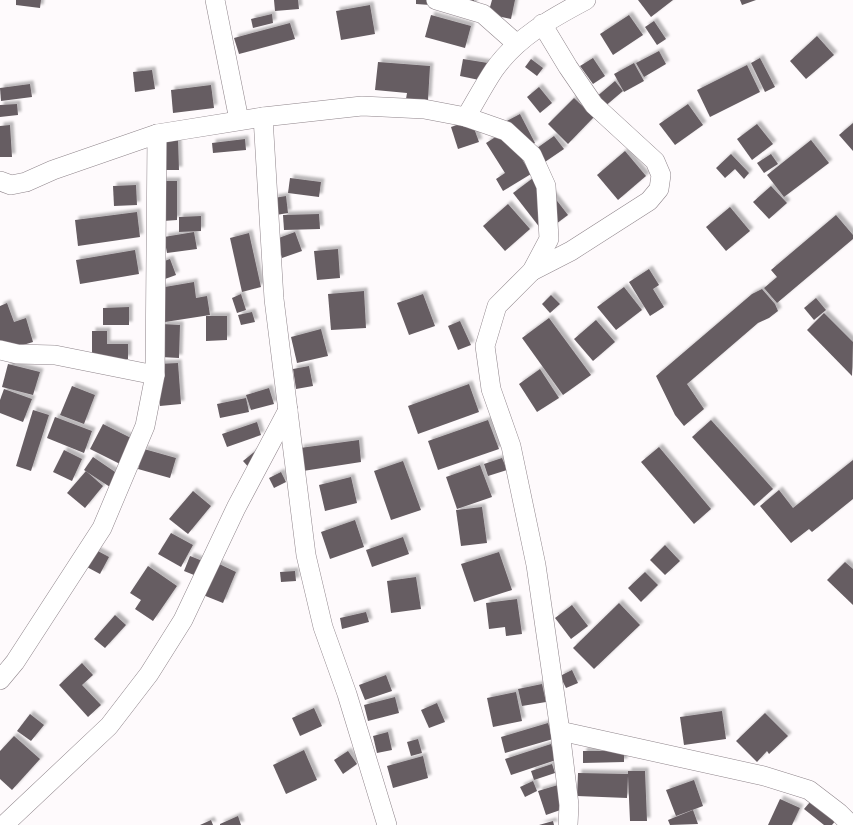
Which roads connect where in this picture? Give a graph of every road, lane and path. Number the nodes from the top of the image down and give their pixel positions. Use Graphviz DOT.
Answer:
graph roads {
  1 [pos="215,0"];
  2 [pos="436,0"];
  3 [pos="586,0"];
  4 [pos="485,7"];
  5 [pos="542,24"];
  6 [pos="517,44"];
  7 [pos="263,117"];
  8 [pos="466,117"];
  9 [pos="239,120"];
  10 [pos="157,134"];
  11 [pos="0,181"];
  12 [pos="532,271"];
  13 [pos="0,350"];
  14 [pos="155,375"];
  15 [pos="288,410"];
  16 [pos="0,680"];
  17 [pos="560,731"];
  18 [pos="6,824"];
  19 [pos="387,825"];
  20 [pos="568,825"];
  21 [pos="851,825"];
  1 -- 9 [label="street"];
  2 -- 4 [label="street"];
  3 -- 5 [label="street"];
  4 -- 6 [label="street"];
  5 -- 6 [label="street"];
  5 -- 12 [label="street"];
  6 -- 8 [label="street"];
  7 -- 8 [label="street"];
  7 -- 9 [label="street"];
  7 -- 15 [label="street"];
  8 -- 12 [label="street"];
  9 -- 10 [label="street"];
  10 -- 11 [label="street"];
  10 -- 14 [label="street"];
  12 -- 17 [label="street"];
  13 -- 14 [label="street"];
  14 -- 16 [label="street"];
  15 -- 18 [label="street"];
  15 -- 19 [label="street"];
  17 -- 20 [label="street"];
  17 -- 21 [label="street"];
}
